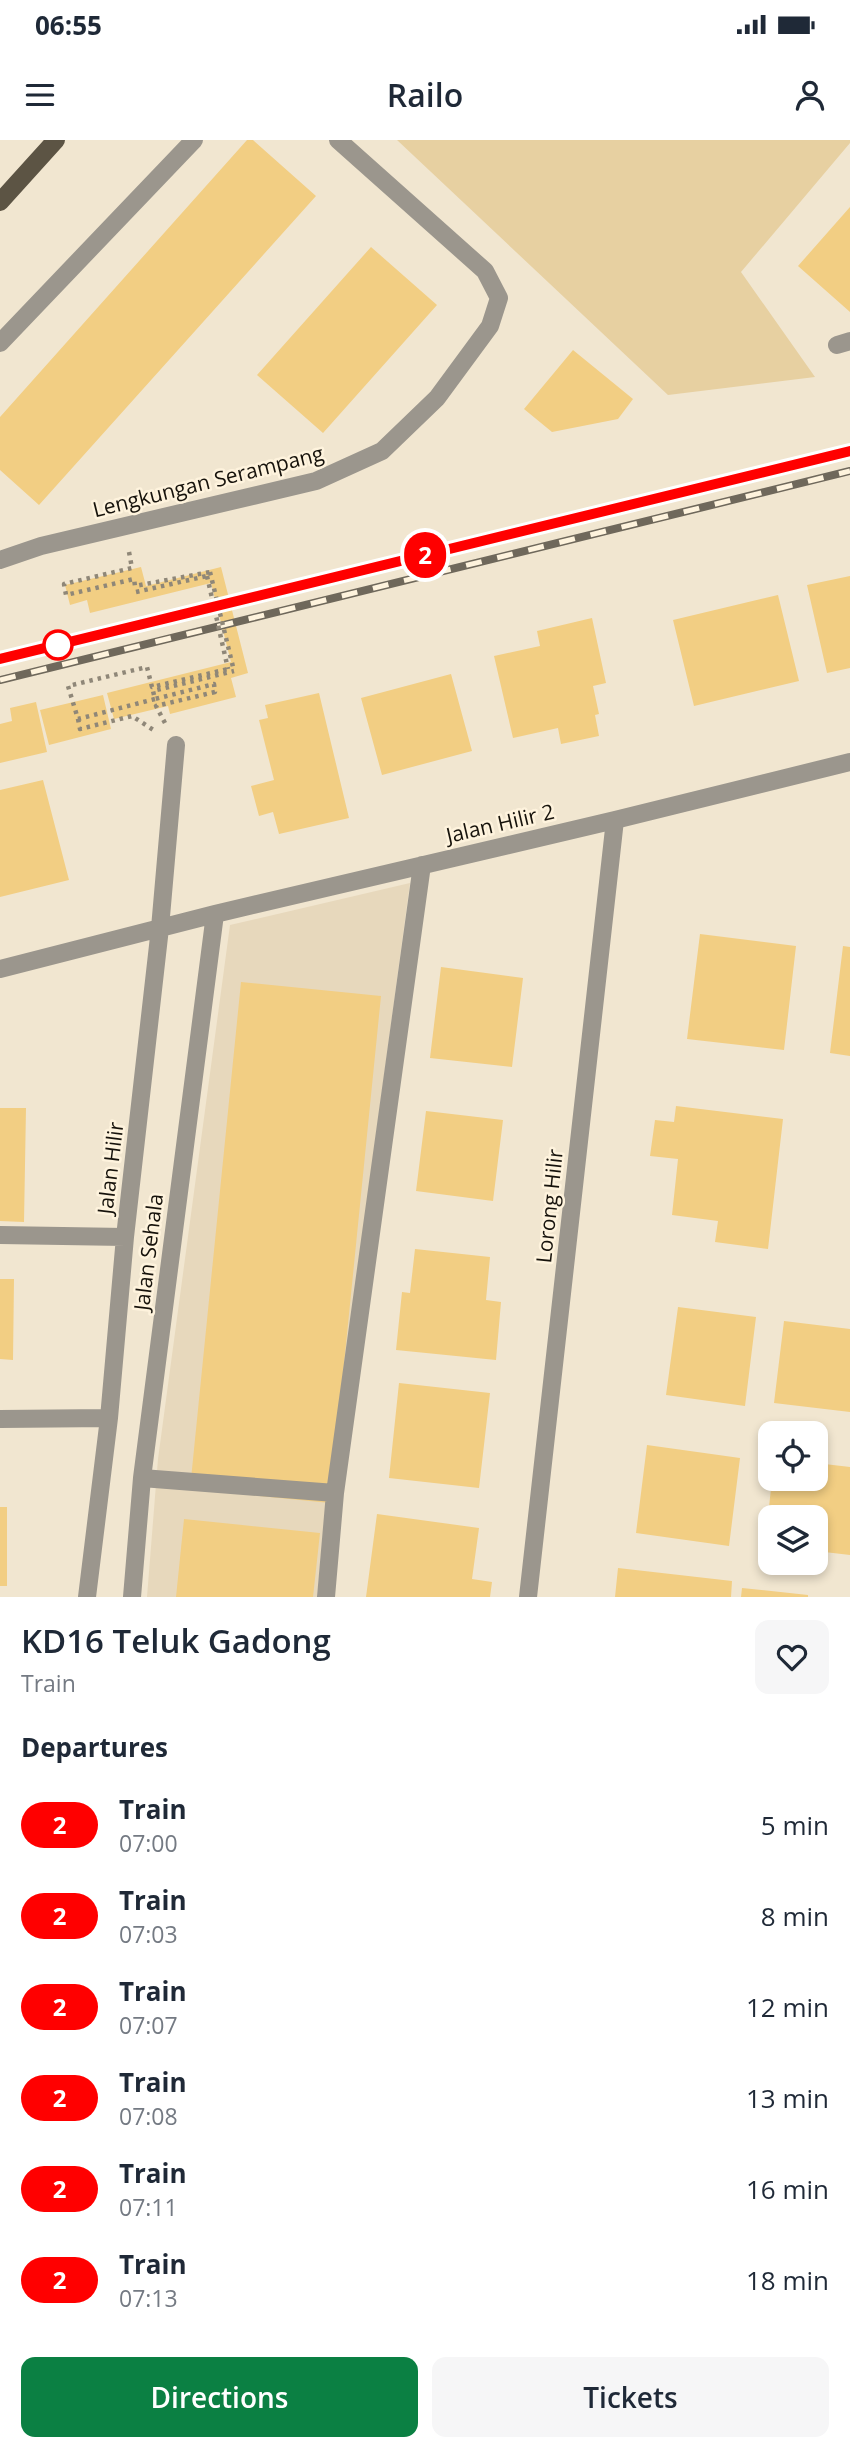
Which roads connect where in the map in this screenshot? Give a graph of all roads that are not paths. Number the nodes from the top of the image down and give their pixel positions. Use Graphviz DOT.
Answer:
graph roads {
  1 [pos="56,140"];
  2 [pos="194,140"];
  3 [pos="338,140"];
  4 [pos="0,202"];
  5 [pos="0,343"];
  6 [pos="0,560"];
  7 [pos="176,745"];
  8 [pos="850,762"];
  9 [pos="615,820"];
  10 [pos="422,865"];
  11 [pos="215,914"];
  12 [pos="160,928"];
  13 [pos="0,969"];
  14 [pos="0,1235"];
  15 [pos="125,1237"];
  16 [pos="109,1418"];
  17 [pos="0,1419"];
  18 [pos="142,1478"];
  19 [pos="335,1493"];
  20 [pos="87,1597"];
  21 [pos="132,1597"];
  22 [pos="326,1597"];
  23 [pos="528,1597"];
  1 -- 4 [label="main road"];
  2 -- 5 [label="street"];
  3 -- 6 [label="street, Lengkungan Serampang"];
  7 -- 12 [label="street, Jalan Hilir"];
  8 -- 9 [label="street, Jalan Hilir 2"];
  9 -- 10 [label="street, Jalan Hilir 2"];
  9 -- 23 [label="street, Lorong Hilir"];
  10 -- 11 [label="street, Jalan Hilir 2"];
  10 -- 19 [label="street"];
  11 -- 12 [label="street, Jalan Hilir 2"];
  11 -- 18 [label="street, Jalan Sehala"];
  12 -- 13 [label="street, Jalan Hilir 2"];
  12 -- 15 [label="street, Jalan Hilir"];
  14 -- 15 [label="street"];
  15 -- 16 [label="street, Jalan Hilir"];
  16 -- 17 [label="street"];
  16 -- 20 [label="street, Jalan Hilir"];
  18 -- 19 [label="street"];
  18 -- 21 [label="street, Jalan Sehala"];
  19 -- 22 [label="street"];
}
